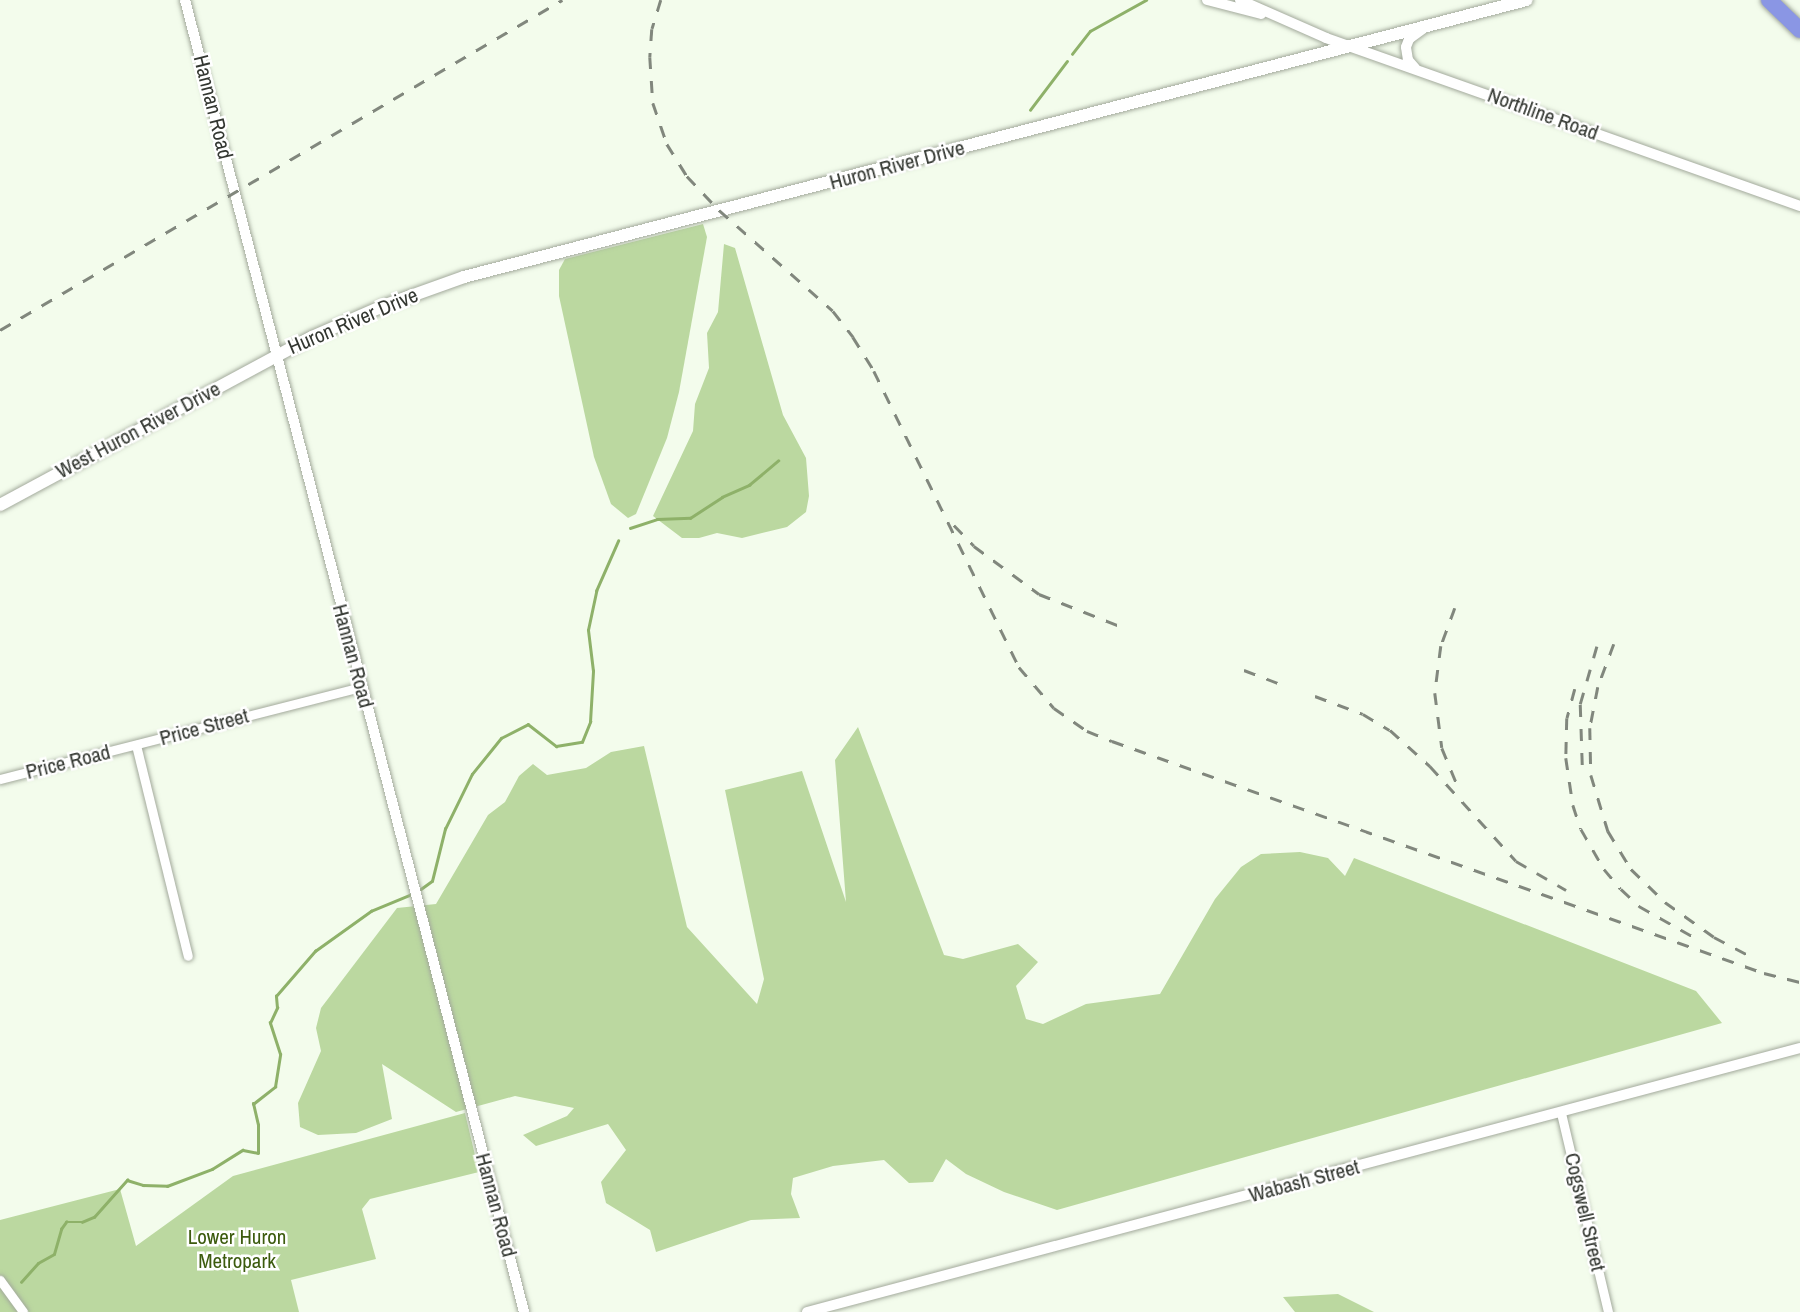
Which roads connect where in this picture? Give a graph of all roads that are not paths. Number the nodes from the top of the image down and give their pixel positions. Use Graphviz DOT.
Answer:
graph roads {
  1 [pos="185,0"];
  2 [pos="1207,0"];
  3 [pos="1240,0"];
  4 [pos="1527,0"];
  5 [pos="1769,0"];
  6 [pos="1288,19"];
  7 [pos="1427,26"];
  8 [pos="1800,30"];
  9 [pos="1350,46"];
  10 [pos="1418,70"];
  11 [pos="1800,206"];
  12 [pos="276,355"];
  13 [pos="0,505"];
  14 [pos="362,687"];
  15 [pos="136,745"];
  16 [pos="0,779"];
  17 [pos="188,956"];
  18 [pos="1800,1048"];
  19 [pos="1561,1113"];
  20 [pos="0,1280"];
  21 [pos="23,1312"];
  22 [pos="524,1312"];
  23 [pos="807,1312"];
  24 [pos="1608,1312"];
  1 -- 12 [label="street, Hannan Road"];
  2 -- 6 [label="street, Northline Road"];
  3 -- 6 [label="street, Northline Road"];
  4 -- 7 [label="main road, Huron River Drive"];
  5 -- 8 [label="highway"];
  6 -- 9 [label="street, Northline Road"];
  7 -- 9 [label="main road, Huron River Drive"];
  7 -- 10 [label="street"];
  9 -- 10 [label="street, Northline Road"];
  9 -- 12 [label="main road, Huron River Drive"];
  10 -- 11 [label="street, Northline Road"];
  12 -- 13 [label="main road, West Huron River Drive"];
  12 -- 14 [label="street, Hannan Road"];
  14 -- 15 [label="street, Price Street"];
  14 -- 22 [label="street, Hannan Road"];
  15 -- 16 [label="street, Price Road"];
  15 -- 17 [label="street, Price Street"];
  18 -- 19 [label="street, Wabash Street"];
  19 -- 23 [label="street, Wabash Street"];
  19 -- 24 [label="street, Cogswell Street"];
  20 -- 21 [label="street"];
}
